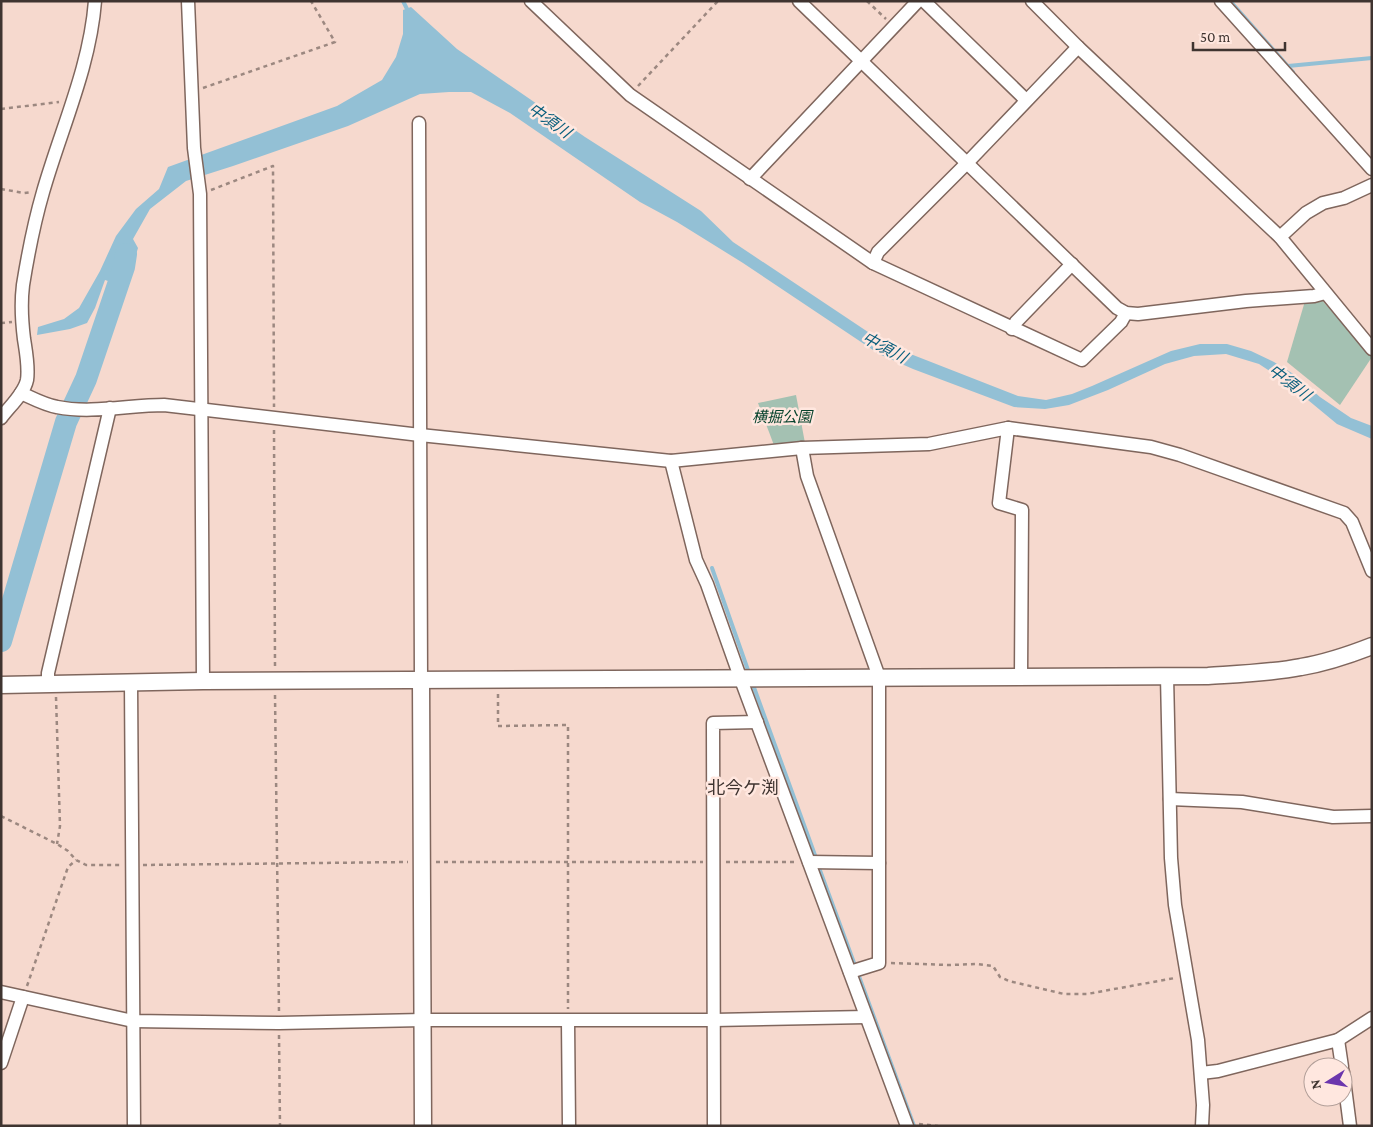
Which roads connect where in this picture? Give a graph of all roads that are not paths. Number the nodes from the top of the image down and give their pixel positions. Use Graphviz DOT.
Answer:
graph roads {
  1 [pos="96,1"];
  2 [pos="188,1"];
  3 [pos="532,1"];
  4 [pos="798,1"];
  5 [pos="918,1"];
  6 [pos="924,1"];
  7 [pos="1032,1"];
  8 [pos="1220,1"];
  9 [pos="1078,47"];
  10 [pos="862,62"];
  11 [pos="1026,100"];
  12 [pos="420,123"];
  13 [pos="967,163"];
  14 [pos="1372,169"];
  15 [pos="750,179"];
  16 [pos="1372,185"];
  17 [pos="1280,237"];
  18 [pos="872,263"];
  19 [pos="1072,264"];
  20 [pos="1325,293"];
  21 [pos="1126,313"];
  22 [pos="1012,329"];
  23 [pos="1372,349"];
  24 [pos="21,393"];
  25 [pos="110,408"];
  26 [pos="201,410"];
  27 [pos="1,418"];
  28 [pos="1008,428"];
  29 [pos="420,435"];
  30 [pos="802,448"];
  31 [pos="672,461"];
  32 [pos="1372,571"];
  33 [pos="1372,646"];
  34 [pos="1021,676"];
  35 [pos="1168,676"];
  36 [pos="879,677"];
  37 [pos="740,678"];
  38 [pos="421,680"];
  39 [pos="203,681"];
  40 [pos="132,682"];
  41 [pos="52,683"];
  42 [pos="1,685"];
  43 [pos="757,722"];
  44 [pos="1170,799"];
  45 [pos="1372,816"];
  46 [pos="809,862"];
  47 [pos="879,863"];
  48 [pos="850,972"];
  49 [pos="1,992"];
  50 [pos="23,996"];
  51 [pos="866,1017"];
  52 [pos="1372,1018"];
  53 [pos="423,1020"];
  54 [pos="568,1020"];
  55 [pos="714,1020"];
  56 [pos="133,1021"];
  57 [pos="1338,1040"];
  58 [pos="1341,1057"];
  59 [pos="1,1063"];
  60 [pos="1201,1073"];
  61 [pos="1348,1107"];
  62 [pos="906,1124"];
  63 [pos="134,1126"];
  64 [pos="423,1126"];
  65 [pos="569,1126"];
  66 [pos="714,1126"];
  67 [pos="1202,1126"];
  68 [pos="1350,1126"];
  1 -- 24 [label="street"];
  2 -- 26 [label="street"];
  3 -- 15 [label="street"];
  4 -- 10 [label="street"];
  5 -- 10 [label="street"];
  6 -- 11 [label="street"];
  7 -- 9 [label="street"];
  8 -- 14 [label="street"];
  9 -- 11 [label="street"];
  9 -- 17 [label="street"];
  10 -- 13 [label="street"];
  10 -- 15 [label="street"];
  11 -- 13 [label="street"];
  12 -- 29 [label="street"];
  13 -- 18 [label="street"];
  13 -- 19 [label="street"];
  15 -- 18 [label="street"];
  16 -- 17 [label="street"];
  17 -- 20 [label="street"];
  18 -- 22 [label="street"];
  19 -- 21 [label="street"];
  19 -- 22 [label="street"];
  20 -- 21 [label="street"];
  20 -- 23 [label="street"];
  21 -- 22 [label="street"];
  24 -- 25 [label="street"];
  24 -- 27 [label="street"];
  25 -- 26 [label="street"];
  25 -- 41 [label="street"];
  26 -- 29 [label="street"];
  26 -- 39 [label="street"];
  28 -- 30 [label="street"];
  28 -- 32 [label="street"];
  28 -- 34 [label="street"];
  29 -- 31 [label="street"];
  29 -- 38 [label="street"];
  30 -- 31 [label="street"];
  30 -- 36 [label="street"];
  31 -- 37 [label="street"];
  33 -- 35 [label="street"];
  34 -- 35 [label="street"];
  34 -- 36 [label="street"];
  35 -- 44 [label="street"];
  36 -- 37 [label="street"];
  36 -- 47 [label="street"];
  37 -- 38 [label="street"];
  37 -- 43 [label="street"];
  38 -- 39 [label="street"];
  38 -- 53 [label="street"];
  39 -- 40 [label="street"];
  40 -- 41 [label="street"];
  40 -- 56 [label="street"];
  41 -- 42 [label="street"];
  43 -- 46 [label="street"];
  43 -- 55 [label="street"];
  44 -- 45 [label="street"];
  44 -- 60 [label="street"];
  46 -- 47 [label="street"];
  46 -- 48 [label="street"];
  47 -- 48 [label="street"];
  48 -- 51 [label="street"];
  49 -- 50 [label="street"];
  50 -- 56 [label="street"];
  50 -- 59 [label="street"];
  51 -- 55 [label="street"];
  51 -- 62 [label="street"];
  52 -- 57 [label="street"];
  53 -- 54 [label="street"];
  53 -- 56 [label="street"];
  53 -- 64 [label="street"];
  54 -- 55 [label="street"];
  54 -- 65 [label="street"];
  55 -- 66 [label="street"];
  56 -- 63 [label="street"];
  57 -- 58 [label="street"];
  57 -- 60 [label="street"];
  60 -- 67 [label="street"];
  61 -- 68 [label="street"];
}
